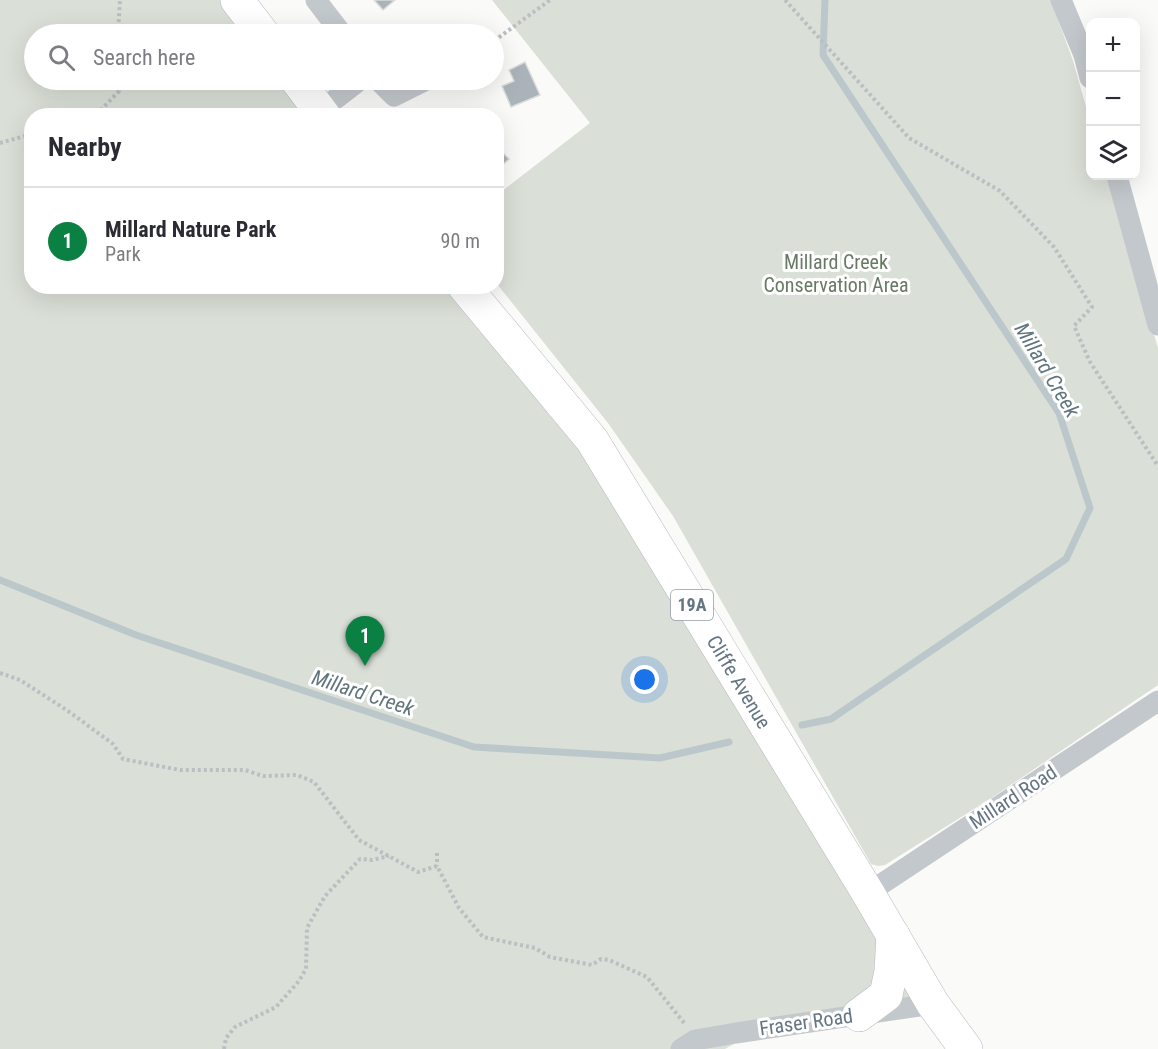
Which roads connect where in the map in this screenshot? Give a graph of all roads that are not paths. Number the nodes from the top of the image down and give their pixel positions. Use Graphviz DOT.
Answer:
graph roads {
  1 [pos="237,0"];
  2 [pos="316,0"];
  3 [pos="1061,0"];
  4 [pos="255,24"];
  5 [pos="334,24"];
  6 [pos="1088,72"];
  7 [pos="305,90"];
  8 [pos="348,90"];
  9 [pos="388,90"];
  10 [pos="406,90"];
  11 [pos="318,108"];
  12 [pos="328,108"];
  13 [pos="1118,180"];
  14 [pos="471,294"];
  15 [pos="1158,325"];
  16 [pos="1158,701"];
  17 [pos="868,893"];
  18 [pos="893,935"];
  19 [pos="933,1004"];
  20 [pos="859,1015"];
  21 [pos="688,1045"];
  22 [pos="966,1049"];
  1 -- 4 [label="main road"];
  2 -- 5 [label="street"];
  3 -- 6 [label="street"];
  7 -- 11 [label="main road"];
  8 -- 12 [label="street"];
  9 -- 10 [label="street"];
  13 -- 15 [label="street"];
  14 -- 17 [label="main road, Cliffe Avenue / 19A"];
  16 -- 17 [label="street, Millard Road"];
  17 -- 18 [label="main road, Cliffe Avenue / 19A"];
  18 -- 19 [label="main road, Cliffe Avenue / 19A"];
  18 -- 20 [label="main road"];
  19 -- 20 [label="street, Fraser Road"];
  19 -- 22 [label="main road, 19A"];
  20 -- 21 [label="street, Fraser Road"];
}
